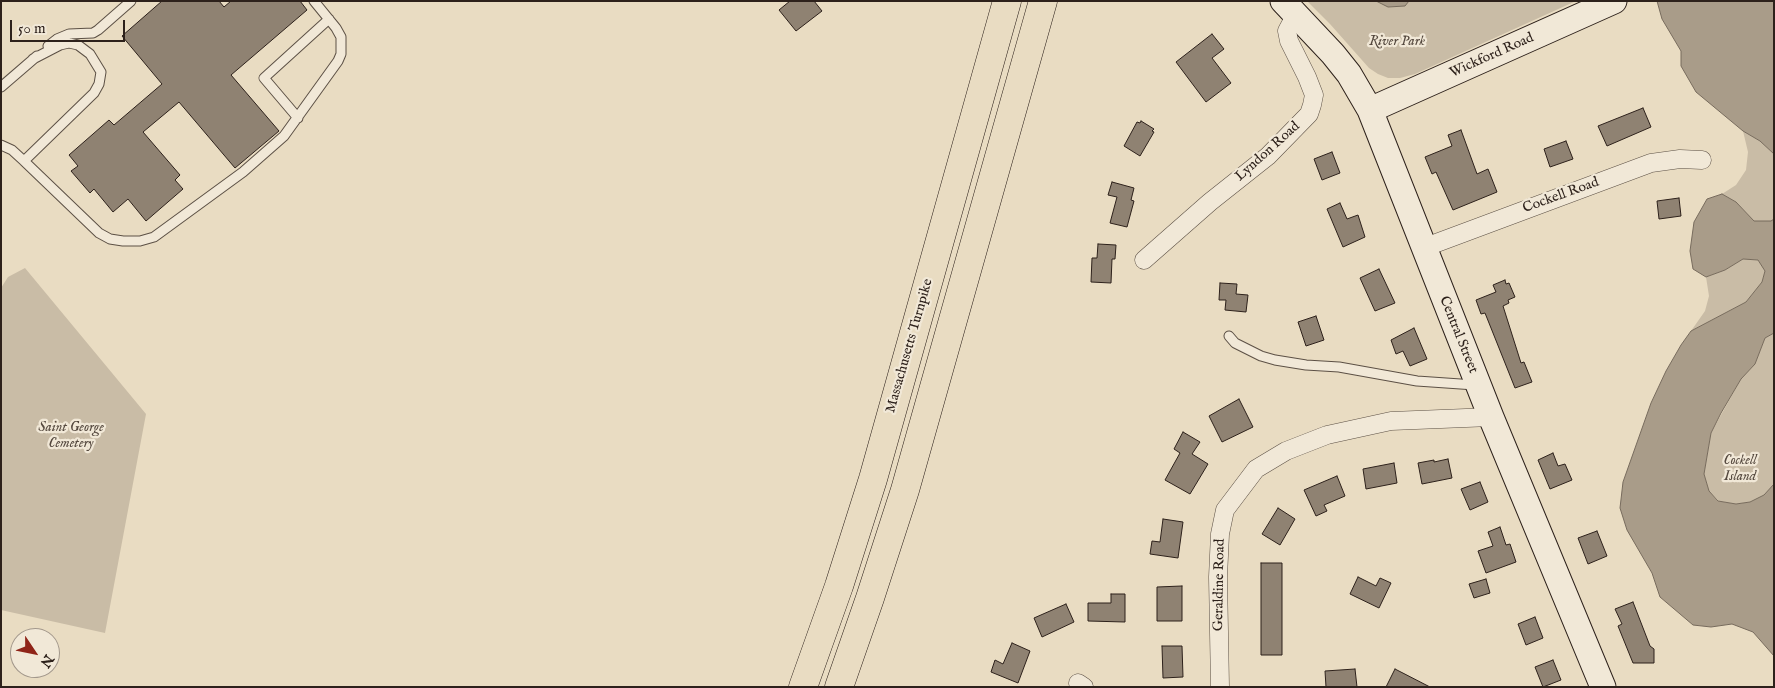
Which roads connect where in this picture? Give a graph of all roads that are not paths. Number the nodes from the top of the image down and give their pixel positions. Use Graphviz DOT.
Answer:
graph roads {
  1 [pos="131,1"];
  2 [pos="314,1"];
  3 [pos="1007,1"];
  4 [pos="1043,1"];
  5 [pos="1614,1"];
  6 [pos="1290,8"];
  7 [pos="329,19"];
  8 [pos="33,59"];
  9 [pos="1,87"];
  10 [pos="1370,110"];
  11 [pos="298,118"];
  12 [pos="1,145"];
  13 [pos="1702,160"];
  14 [pos="24,161"];
  15 [pos="1423,248"];
  16 [pos="1144,260"];
  17 [pos="1229,336"];
  18 [pos="1478,385"];
  19 [pos="1491,417"];
  20 [pos="803,687"];
  21 [pos="839,687"];
  22 [pos="1220,687"];
  23 [pos="1603,687"];
  1 -- 8 [label="lane"];
  2 -- 7 [label="lane"];
  3 -- 20 [label="highway, Massachusetts Turnpike"];
  4 -- 21 [label="highway"];
  5 -- 10 [label="main road, Wickford Road"];
  6 -- 10 [label="main road, Central Street"];
  6 -- 16 [label="street, Lyndon Road"];
  7 -- 11 [label="lane"];
  7 -- 11 [label="lane"];
  8 -- 9 [label="lane"];
  8 -- 14 [label="lane"];
  10 -- 15 [label="main road, Central Street"];
  11 -- 14 [label="lane"];
  12 -- 14 [label="lane"];
  13 -- 15 [label="street, Cockell Road"];
  15 -- 18 [label="main road, Central Street"];
  17 -- 18 [label="lane"];
  18 -- 19 [label="main road, Central Street"];
  19 -- 22 [label="street, Geraldine Road"];
  19 -- 23 [label="main road, Central Street"];
}
